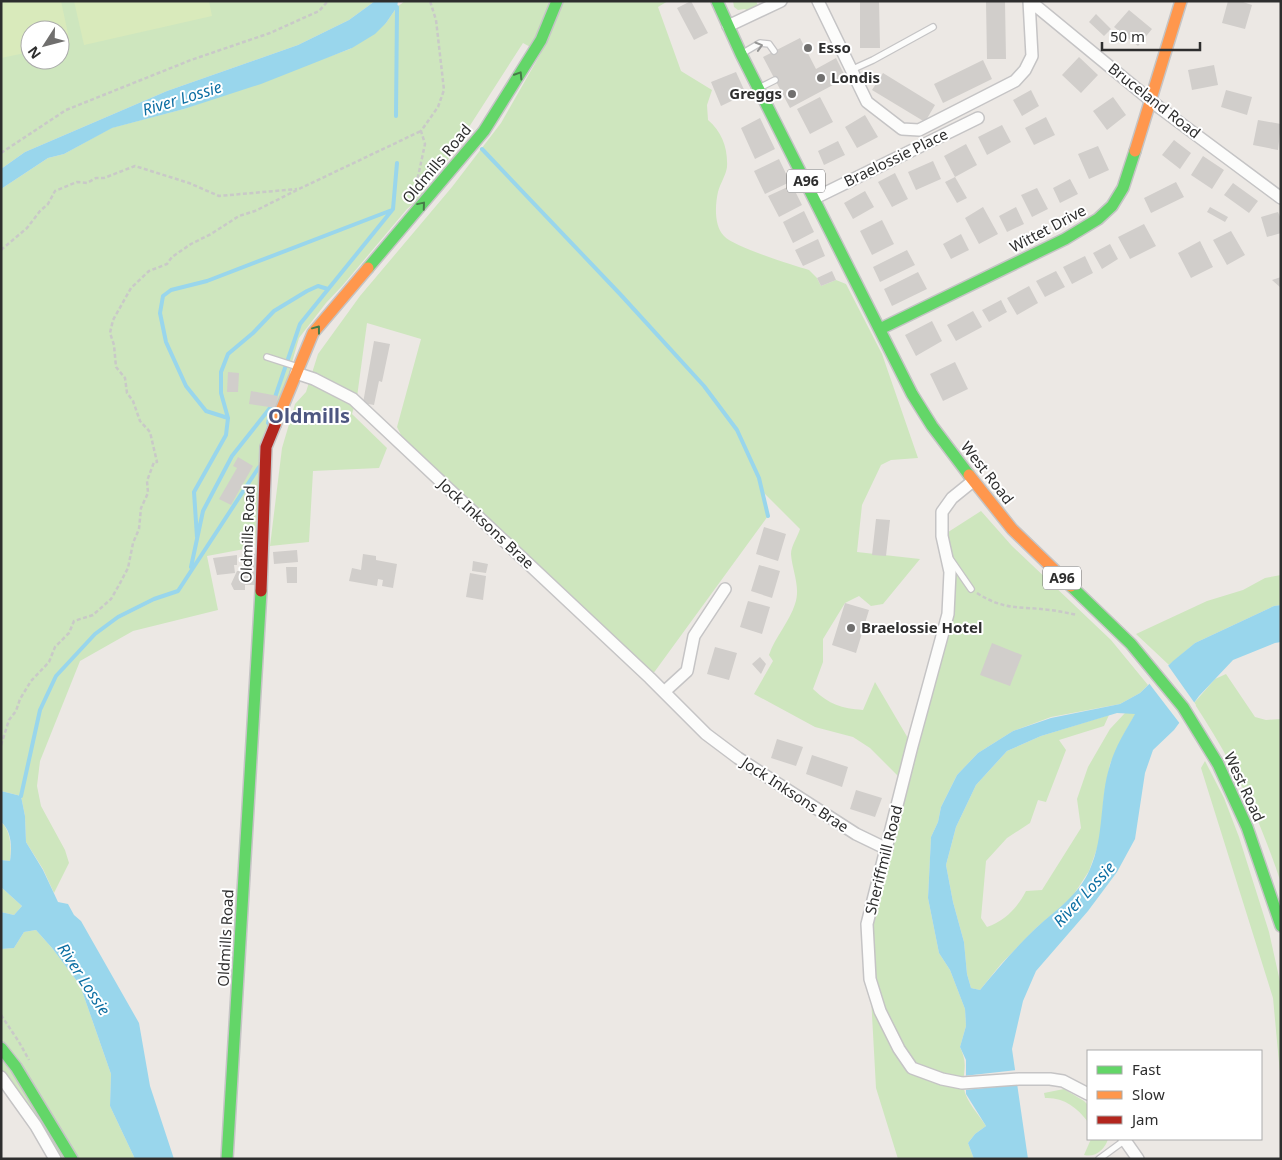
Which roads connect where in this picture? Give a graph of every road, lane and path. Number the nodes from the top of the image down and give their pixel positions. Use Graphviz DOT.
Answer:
graph roads {
  1 [pos="328,1"];
  2 [pos="557,1"];
  3 [pos="717,1"];
  4 [pos="780,1"];
  5 [pos="818,1"];
  6 [pos="1029,1"];
  7 [pos="1181,1"];
  8 [pos="430,2"];
  9 [pos="728,26"];
  10 [pos="934,27"];
  11 [pos="774,51"];
  12 [pos="741,54"];
  13 [pos="851,70"];
  14 [pos="775,80"];
  15 [pos="760,88"];
  16 [pos="1150,100"];
  17 [pos="978,118"];
  18 [pos="422,130"];
  19 [pos="1,153"];
  20 [pos="299,188"];
  21 [pos="815,198"];
  22 [pos="1281,198"];
  23 [pos="424,202"];
  24 [pos="1,250"];
  25 [pos="880,329"];
  26 [pos="267,357"];
  27 [pos="296,368"];
  28 [pos="973,481"];
  29 [pos="945,548"];
  30 [pos="725,589"];
  31 [pos="971,589"];
  32 [pos="1077,615"];
  33 [pos="664,692"];
  34 [pos="1,745"];
  35 [pos="887,849"];
  36 [pos="1281,926"];
  37 [pos="1,1048"];
  38 [pos="1,1077"];
  39 [pos="1087,1093"];
  40 [pos="1124,1140"];
  41 [pos="1126,1140"];
  42 [pos="55,1159"];
  43 [pos="72,1159"];
  44 [pos="228,1159"];
  45 [pos="1099,1159"];
  46 [pos="1138,1159"];
  1 -- 19 [label="path"];
  23 -- 2 [label="main road, Oldmills Road, one-way"];
  3 -- 9 [label="main road, West Road / A96"];
  4 -- 9 [label="street"];
  5 -- 13 [label="street, Bruceland Road"];
  6 -- 13 [label="street, Bruceland Road"];
  6 -- 16 [label="street, Bruceland Road"];
  7 -- 16 [label="main road, Wittet Drive"];
  8 -- 18 [label="path"];
  9 -- 12 [label="main road, West Road / A96"];
  10 -- 13 [label="lane"];
  12 -- 11 [label="lane, one-way"];
  12 -- 15 [label="main road, West Road / A96"];
  14 -- 15 [label="lane"];
  15 -- 21 [label="main road, West Road / A96"];
  16 -- 22 [label="street, Bruceland Road"];
  16 -- 25 [label="main road, Wittet Drive"];
  17 -- 21 [label="street, Braelossie Place"];
  18 -- 20 [label="path"];
  18 -- 23 [label="path"];
  20 -- 24 [label="path"];
  20 -- 34 [label="path"];
  21 -- 25 [label="main road, West Road / A96"];
  27 -- 23 [label="main road, Oldmills Road, one-way"];
  25 -- 28 [label="main road, West Road / A96"];
  26 -- 27 [label="lane"];
  27 -- 33 [label="street, Jock Inksons Brae"];
  27 -- 44 [label="main road, Oldmills Road"];
  28 -- 29 [label="street, Sheriffmill Road"];
  28 -- 36 [label="main road, West Road / A96"];
  29 -- 31 [label="lane"];
  29 -- 35 [label="street, Sheriffmill Road"];
  30 -- 33 [label="street"];
  31 -- 32 [label="path"];
  33 -- 35 [label="street, Jock Inksons Brae"];
  35 -- 39 [label="street, Sheriffmill Road"];
  37 -- 43 [label="main road"];
  38 -- 42 [label="street"];
  40 -- 45 [label="lane"];
  41 -- 46 [label="street"];
}
